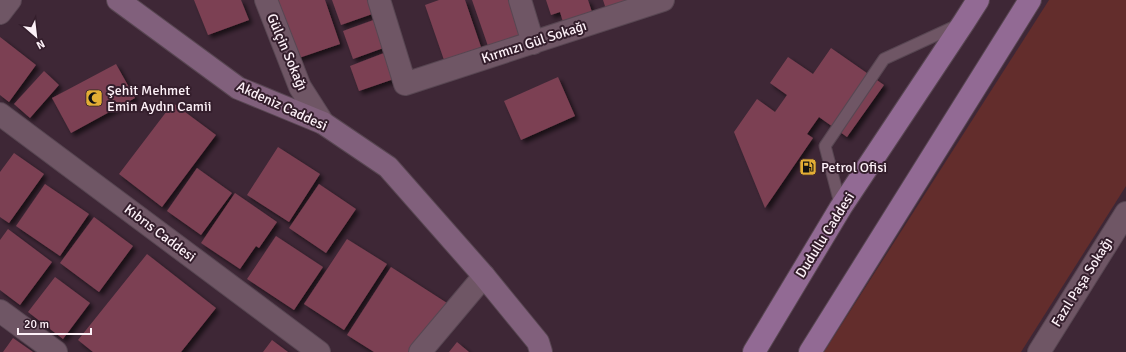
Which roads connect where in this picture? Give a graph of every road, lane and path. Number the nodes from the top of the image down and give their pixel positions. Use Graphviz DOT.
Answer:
graph roads {
  1 [pos="10,0"];
  2 [pos="118,0"];
  3 [pos="266,0"];
  4 [pos="379,0"];
  5 [pos="520,0"];
  6 [pos="978,0"];
  7 [pos="1030,0"];
  8 [pos="658,1"];
  9 [pos="0,13"];
  10 [pos="964,22"];
  11 [pos="534,43"];
  12 [pos="0,114"];
  13 [pos="323,123"];
  14 [pos="841,207"];
  15 [pos="1126,213"];
  16 [pos="484,276"];
  17 [pos="1,314"];
  18 [pos="56,352"];
  19 [pos="319,352"];
  20 [pos="420,352"];
  21 [pos="541,352"];
  22 [pos="754,352"];
  23 [pos="810,352"];
  24 [pos="1039,352"];
  1 -- 9 [label="street"];
  2 -- 13 [label="street, Akdeniz Caddesi"];
  3 -- 13 [label="street, Gülçin Sokağı"];
  4 -- 11 [label="street, Kırmızı Gül Sokağı"];
  5 -- 11 [label="street"];
  6 -- 10 [label="main road, Dudullu Caddesi"];
  7 -- 23 [label="main road"];
  8 -- 11 [label="street, Kırmızı Gül Sokağı"];
  10 -- 14 [label="main road, Dudullu Caddesi"];
  10 -- 14 [label="lane"];
  12 -- 19 [label="street, Kıbrıs Caddesi"];
  13 -- 16 [label="street, Akdeniz Caddesi"];
  14 -- 22 [label="main road, Dudullu Caddesi"];
  15 -- 24 [label="street, Fazıl Paşa Sokağı"];
  16 -- 20 [label="street"];
  16 -- 21 [label="street, Akdeniz Caddesi"];
  17 -- 18 [label="street"];
}
